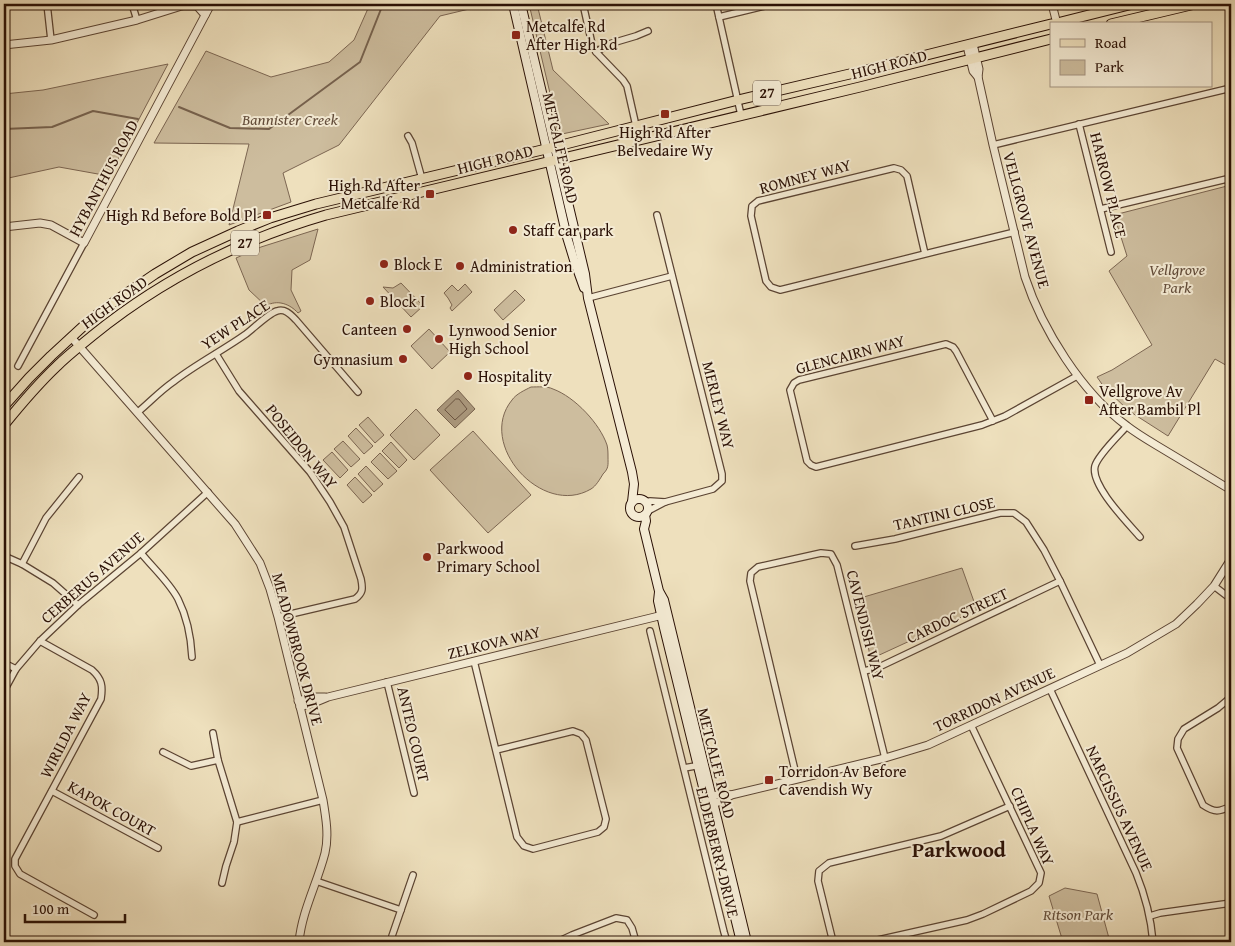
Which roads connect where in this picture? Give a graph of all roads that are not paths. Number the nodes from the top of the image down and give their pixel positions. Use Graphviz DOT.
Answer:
graph roads {
  1 [pos="47,4"];
  2 [pos="132,4"];
  3 [pos="513,4"];
  4 [pos="521,4"];
  5 [pos="582,4"];
  6 [pos="716,4"];
  7 [pos="773,4"];
  8 [pos="1052,4"];
  9 [pos="1133,4"];
  10 [pos="1195,4"];
  11 [pos="185,5"];
  12 [pos="209,5"];
  13 [pos="205,15"];
  14 [pos="719,17"];
  15 [pos="137,20"];
  16 [pos="1055,22"];
  17 [pos="1063,22"];
  18 [pos="1119,22"];
  19 [pos="1050,25"];
  20 [pos="648,31"];
  21 [pos="1050,38"];
  22 [pos="51,40"];
  23 [pos="4,45"];
  24 [pos="970,45"];
  25 [pos="596,52"];
  26 [pos="974,59"];
  27 [pos="1231,88"];
  28 [pos="738,100"];
  29 [pos="741,115"];
  30 [pos="1080,124"];
  31 [pos="636,126"];
  32 [pos="408,136"];
  33 [pos="993,145"];
  34 [pos="551,148"];
  35 [pos="554,160"];
  36 [pos="1231,178"];
  37 [pos="422,179"];
  38 [pos="1101,209"];
  39 [pos="657,215"];
  40 [pos="4,227"];
  41 [pos="1014,232"];
  42 [pos="84,242"];
  43 [pos="1111,252"];
  44 [pos="925,254"];
  45 [pos="672,276"];
  46 [pos="588,298"];
  47 [pos="71,337"];
  48 [pos="79,347"];
  49 [pos="216,354"];
  50 [pos="18,366"];
  51 [pos="1077,376"];
  52 [pos="358,392"];
  53 [pos="4,406"];
  54 [pos="138,412"];
  55 [pos="993,420"];
  56 [pos="4,425"];
  57 [pos="1127,426"];
  58 [pos="79,477"];
  59 [pos="634,484"];
  60 [pos="1231,490"];
  61 [pos="208,492"];
  62 [pos="645,501"];
  63 [pos="632,502"];
  64 [pos="665,502"];
  65 [pos="646,513"];
  66 [pos="636,516"];
  67 [pos="644,529"];
  68 [pos="1140,537"];
  69 [pos="855,546"];
  70 [pos="141,553"];
  71 [pos="4,556"];
  72 [pos="1231,559"];
  73 [pos="22,564"];
  74 [pos="1060,581"];
  75 [pos="1214,586"];
  76 [pos="1231,599"];
  77 [pos="78,605"];
  78 [pos="664,615"];
  79 [pos="278,617"];
  80 [pos="650,631"];
  81 [pos="40,641"];
  82 [pos="192,657"];
  83 [pos="474,661"];
  84 [pos="4,663"];
  85 [pos="1100,665"];
  86 [pos="16,669"];
  87 [pos="864,671"];
  88 [pos="387,682"];
  89 [pos="1050,689"];
  90 [pos="4,692"];
  91 [pos="1231,697"];
  92 [pos="299,704"];
  93 [pos="971,725"];
  94 [pos="213,733"];
  95 [pos="496,750"];
  96 [pos="163,752"];
  97 [pos="885,758"];
  98 [pos="218,760"];
  99 [pos="701,765"];
  100 [pos="684,768"];
  101 [pos="797,779"];
  102 [pos="52,791"];
  103 [pos="414,793"];
  104 [pos="323,800"];
  105 [pos="709,800"];
  106 [pos="1010,806"];
  107 [pos="1231,806"];
  108 [pos="237,822"];
  109 [pos="158,848"];
  110 [pos="413,875"];
  111 [pos="316,881"];
  112 [pos="222,883"];
  113 [pos="1231,903"];
  114 [pos="401,910"];
  115 [pos="94,915"];
  116 [pos="1150,916"];
  117 [pos="392,936"];
  118 [pos="299,942"];
  119 [pos="558,942"];
  120 [pos="636,942"];
  121 [pos="728,942"];
  122 [pos="741,942"];
  123 [pos="747,942"];
  124 [pos="833,942"];
  125 [pos="869,942"];
  126 [pos="1154,942"];
  1 -- 22 [label="street"];
  2 -- 15 [label="street"];
  3 -- 34 [label="main road, METCALFE ROAD"];
  4 -- 34 [label="main road, METCALFE ROAD"];
  5 -- 25 [label="street"];
  6 -- 14 [label="street"];
  7 -- 14 [label="street"];
  8 -- 16 [label="street"];
  9 -- 17 [label="main road, HIGH ROAD / 27"];
  10 -- 18 [label="main road"];
  11 -- 13 [label="street"];
  11 -- 15 [label="street"];
  12 -- 13 [label="street, HYBANTHUS ROAD"];
  13 -- 42 [label="street, HYBANTHUS ROAD"];
  14 -- 28 [label="street"];
  15 -- 22 [label="street"];
  19 -- 24 [label="main road, HIGH ROAD / 27"];
  20 -- 25 [label="street"];
  21 -- 26 [label="main road, HIGH ROAD / 27"];
  22 -- 23 [label="street"];
  24 -- 26 [label="street, VELLGROVE AVENUE"];
  24 -- 28 [label="main road, HIGH ROAD / 27"];
  25 -- 31 [label="street"];
  26 -- 29 [label="main road, HIGH ROAD / 27"];
  26 -- 33 [label="street, VELLGROVE AVENUE"];
  27 -- 30 [label="street"];
  28 -- 29 [label="street"];
  28 -- 31 [label="main road, HIGH ROAD / 27"];
  29 -- 35 [label="main road, HIGH ROAD / 27"];
  30 -- 33 [label="street"];
  30 -- 38 [label="street, HARROW PLACE"];
  31 -- 34 [label="main road, HIGH ROAD / 27"];
  32 -- 37 [label="street"];
  33 -- 41 [label="street, VELLGROVE AVENUE"];
  34 -- 35 [label="main road, METCALFE ROAD"];
  34 -- 37 [label="main road, HIGH ROAD / 27"];
  35 -- 46 [label="main road, METCALFE ROAD"];
  35 -- 48 [label="main road, HIGH ROAD / 27"];
  36 -- 38 [label="street"];
  37 -- 47 [label="main road, HIGH ROAD / 27"];
  38 -- 43 [label="street, HARROW PLACE"];
  39 -- 45 [label="street, MERLEY WAY"];
  40 -- 42 [label="street"];
  41 -- 44 [label="street, ROMNEY WAY"];
  41 -- 51 [label="street, VELLGROVE AVENUE"];
  42 -- 50 [label="street, HYBANTHUS ROAD"];
  44 -- 44 [label="street, ROMNEY WAY"];
  45 -- 46 [label="street"];
  45 -- 64 [label="street, MERLEY WAY"];
  46 -- 59 [label="main road, METCALFE ROAD"];
  47 -- 48 [label="street, MEADOWBROOK DRIVE"];
  47 -- 53 [label="main road, HIGH ROAD / 27"];
  48 -- 54 [label="street, MEADOWBROOK DRIVE"];
  48 -- 56 [label="main road, HIGH ROAD / 27"];
  49 -- 52 [label="street, YEW PLACE"];
  49 -- 54 [label="street, YEW PLACE"];
  49 -- 79 [label="street, POSEIDON WAY"];
  51 -- 55 [label="street, GLENCAIRN WAY"];
  51 -- 57 [label="street, VELLGROVE AVENUE"];
  54 -- 61 [label="street, MEADOWBROOK DRIVE"];
  55 -- 55 [label="street, GLENCAIRN WAY"];
  57 -- 60 [label="street, VELLGROVE AVENUE"];
  57 -- 68 [label="street"];
  58 -- 73 [label="street"];
  59 -- 62 [label="main road, METCALFE ROAD"];
  59 -- 63 [label="main road, METCALFE ROAD"];
  61 -- 70 [label="street, CERBERUS AVENUE"];
  61 -- 79 [label="street, MEADOWBROOK DRIVE"];
  62 -- 63 [label="main road"];
  62 -- 64 [label="street, MERLEY WAY"];
  62 -- 65 [label="main road, METCALFE ROAD"];
  63 -- 66 [label="main road, METCALFE ROAD"];
  64 -- 65 [label="street, MERLEY WAY"];
  65 -- 66 [label="main road"];
  65 -- 67 [label="main road, METCALFE ROAD"];
  66 -- 67 [label="main road, METCALFE ROAD"];
  67 -- 78 [label="main road, METCALFE ROAD"];
  69 -- 74 [label="street, TANTINI CLOSE"];
  70 -- 77 [label="street, CERBERUS AVENUE"];
  70 -- 82 [label="street"];
  71 -- 73 [label="street"];
  72 -- 75 [label="street, TORRIDON AVENUE"];
  73 -- 77 [label="street"];
  74 -- 85 [label="street, TANTINI CLOSE"];
  74 -- 87 [label="street, CARDOC STREET"];
  75 -- 76 [label="street"];
  75 -- 85 [label="street, TORRIDON AVENUE"];
  77 -- 81 [label="street, CERBERUS AVENUE"];
  78 -- 83 [label="street, ZELKOVA WAY"];
  78 -- 99 [label="main road, METCALFE ROAD"];
  79 -- 92 [label="street, MEADOWBROOK DRIVE"];
  80 -- 100 [label="street, ELDERBERRY DRIVE"];
  81 -- 86 [label="street, CERBERUS AVENUE"];
  81 -- 102 [label="street, WIRILDA WAY"];
  83 -- 88 [label="street, ZELKOVA WAY"];
  83 -- 95 [label="street"];
  84 -- 86 [label="street"];
  85 -- 89 [label="street, TORRIDON AVENUE"];
  86 -- 90 [label="street, CERBERUS AVENUE"];
  87 -- 97 [label="street, CAVENDISH WAY"];
  87 -- 101 [label="street, CAVENDISH WAY"];
  88 -- 92 [label="street, ZELKOVA WAY"];
  88 -- 103 [label="street, ANTEO COURT"];
  89 -- 93 [label="street, TORRIDON AVENUE"];
  89 -- 116 [label="street, NARCISSUS AVENUE"];
  91 -- 107 [label="street"];
  92 -- 104 [label="street, MEADOWBROOK DRIVE"];
  93 -- 97 [label="street, TORRIDON AVENUE"];
  93 -- 106 [label="street, CHIPLA WAY"];
  94 -- 98 [label="street"];
  95 -- 95 [label="street"];
  96 -- 98 [label="street"];
  97 -- 101 [label="street, TORRIDON AVENUE"];
  98 -- 108 [label="street"];
  99 -- 100 [label="street, ELDERBERRY DRIVE"];
  99 -- 105 [label="main road, METCALFE ROAD"];
  100 -- 121 [label="street, ELDERBERRY DRIVE"];
  101 -- 105 [label="street, TORRIDON AVENUE"];
  102 -- 109 [label="street, KAPOK COURT"];
  102 -- 115 [label="street, WIRILDA WAY"];
  104 -- 108 [label="street"];
  104 -- 111 [label="street, MEADOWBROOK DRIVE"];
  105 -- 122 [label="main road, METCALFE ROAD"];
  105 -- 123 [label="main road, METCALFE ROAD"];
  106 -- 124 [label="street"];
  106 -- 125 [label="street, CHIPLA WAY"];
  108 -- 112 [label="street"];
  110 -- 114 [label="street"];
  111 -- 114 [label="street"];
  111 -- 118 [label="street, MEADOWBROOK DRIVE"];
  113 -- 116 [label="street"];
  114 -- 117 [label="street"];
  116 -- 126 [label="street, NARCISSUS AVENUE"];
  119 -- 120 [label="street"];
}
